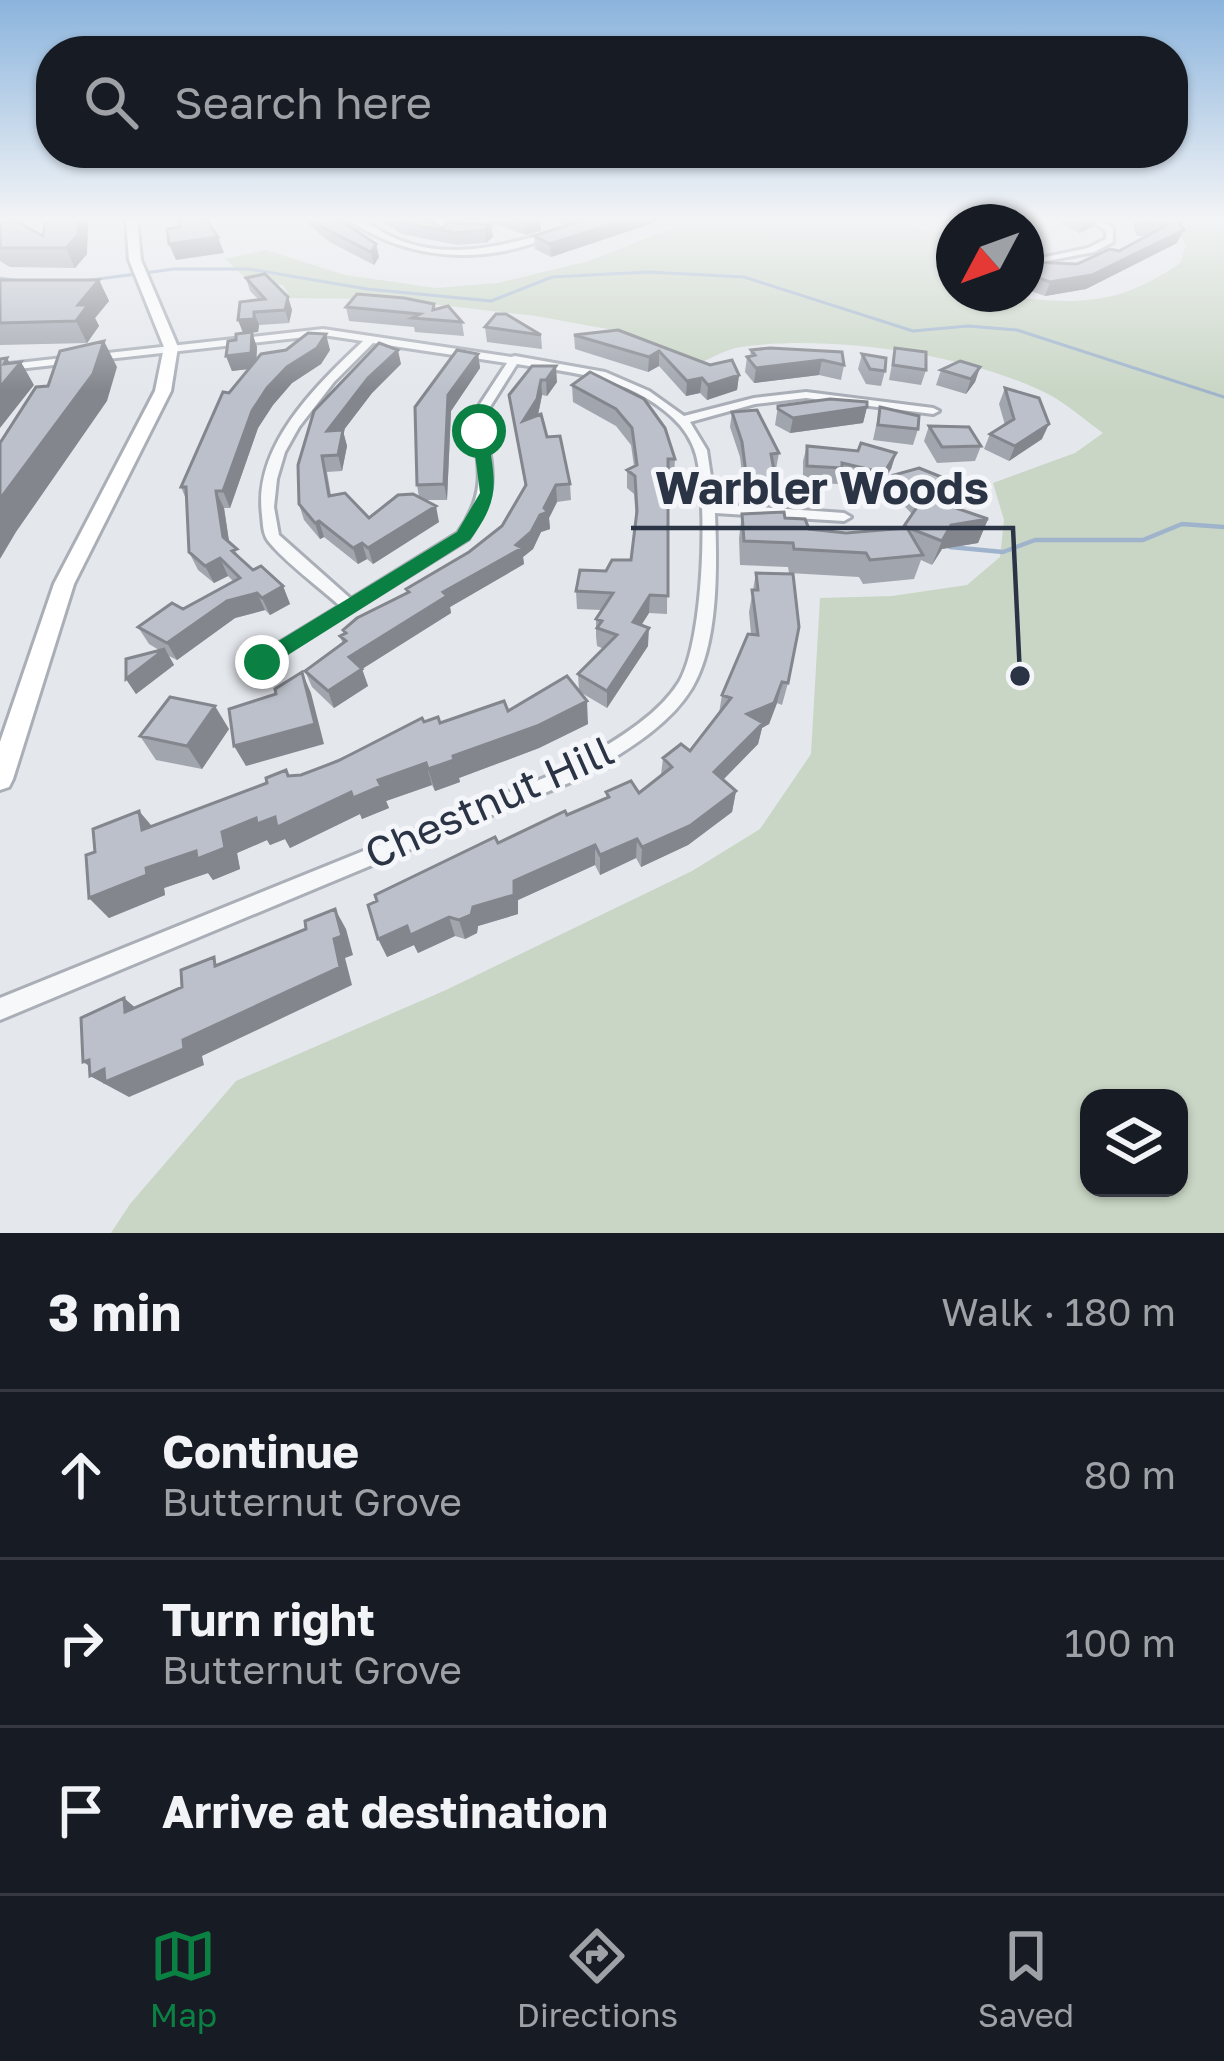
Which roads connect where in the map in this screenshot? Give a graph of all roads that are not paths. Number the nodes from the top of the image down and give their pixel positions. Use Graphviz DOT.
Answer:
graph roads {
  1 [pos="141,276"];
  2 [pos="371,339"];
  3 [pos="171,347"];
  4 [pos="515,359"];
  5 [pos="0,368"];
  6 [pos="933,411"];
  7 [pos="682,421"];
  8 [pos="707,508"];
  9 [pos="844,517"];
  10 [pos="348,605"];
  11 [pos="262,662"];
  12 [pos="0,779"];
  13 [pos="0,1009"];
  1 -- 3 [label="main road"];
  2 -- 3 [label="street"];
  2 -- 4 [label="street"];
  2 -- 10 [label="street"];
  3 -- 5 [label="street"];
  3 -- 12 [label="main road"];
  4 -- 7 [label="street"];
  4 -- 10 [label="street"];
  6 -- 7 [label="street"];
  7 -- 8 [label="street, Chestnut Hill"];
  8 -- 9 [label="street"];
  8 -- 13 [label="street, Chestnut Hill"];
  10 -- 11 [label="street"];
}
